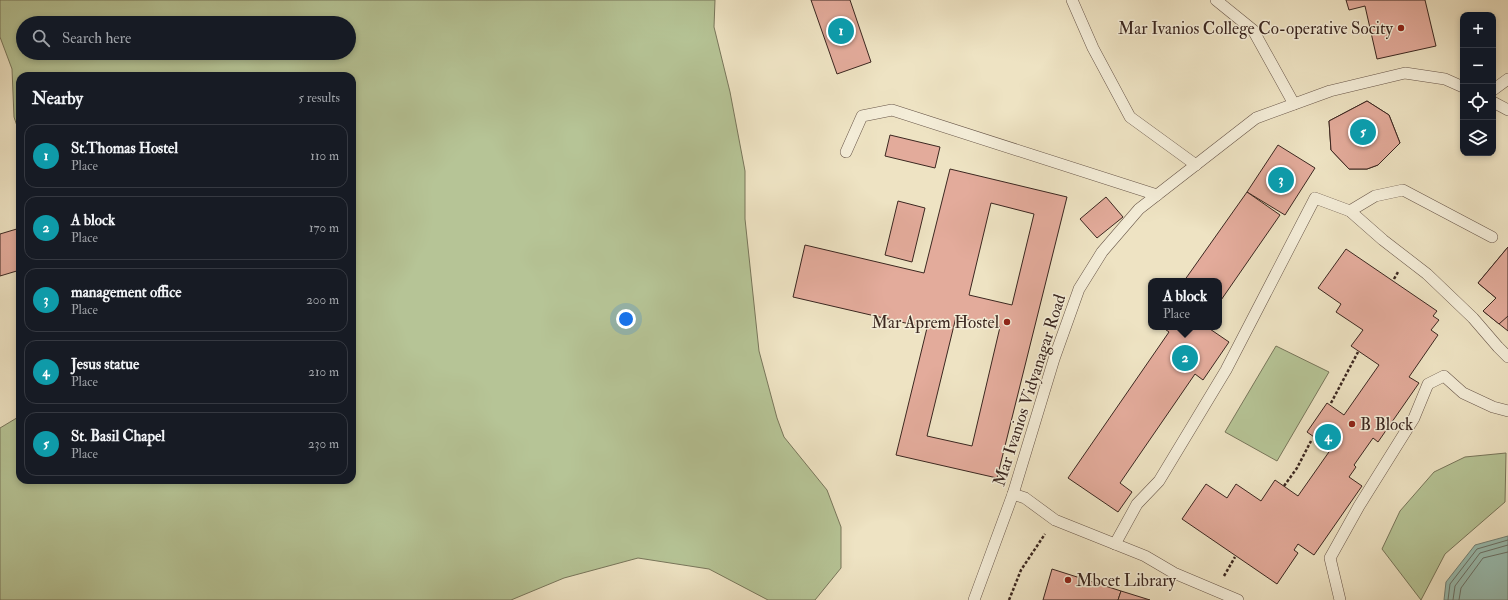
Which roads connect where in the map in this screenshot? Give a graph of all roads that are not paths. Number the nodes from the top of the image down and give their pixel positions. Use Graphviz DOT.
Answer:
graph roads {
  1 [pos="1072,0"];
  2 [pos="1216,0"];
  3 [pos="1508,79"];
  4 [pos="1460,86"];
  5 [pos="1496,88"];
  6 [pos="1294,104"];
  7 [pos="1496,104"];
  8 [pos="1508,110"];
  9 [pos="846,152"];
  10 [pos="1196,165"];
  11 [pos="1157,195"];
  12 [pos="1350,212"];
  13 [pos="1492,237"];
  14 [pos="1508,357"];
  15 [pos="1508,411"];
  16 [pos="1013,494"];
  17 [pos="1115,544"];
  18 [pos="974,600"];
  19 [pos="1238,600"];
  20 [pos="1340,600"];
  1 -- 10 [label="lane"];
  2 -- 6 [label="lane"];
  3 -- 5 [label="lane"];
  4 -- 6 [label="lane, Mar Ivanios Vidyanagar Road"];
  6 -- 10 [label="lane, Mar Ivanios Vidyanagar Road"];
  7 -- 8 [label="lane"];
  9 -- 11 [label="lane"];
  10 -- 11 [label="lane, Mar Ivanios Vidyanagar Road"];
  11 -- 16 [label="lane, Mar Ivanios Vidyanagar Road"];
  12 -- 13 [label="lane"];
  12 -- 14 [label="lane"];
  12 -- 17 [label="lane"];
  15 -- 20 [label="lane"];
  16 -- 17 [label="lane"];
  16 -- 18 [label="lane, Mar Ivanios Vidyanagar Road"];
  17 -- 19 [label="lane"];
}
